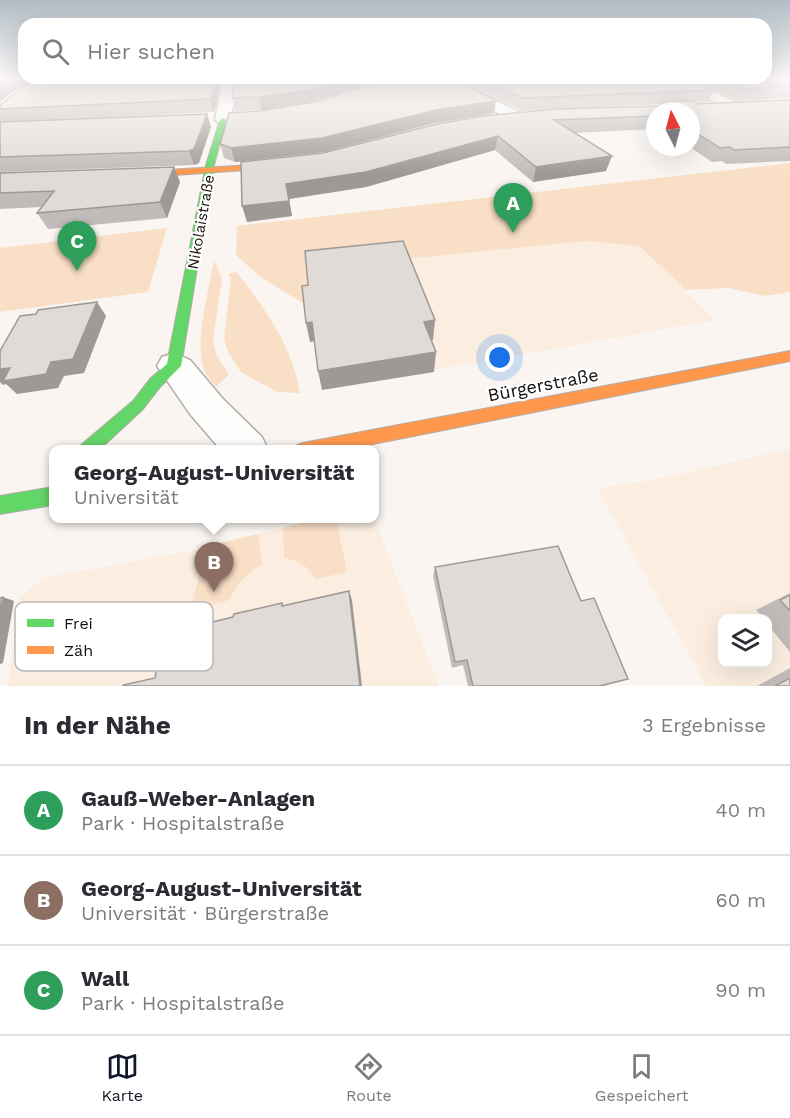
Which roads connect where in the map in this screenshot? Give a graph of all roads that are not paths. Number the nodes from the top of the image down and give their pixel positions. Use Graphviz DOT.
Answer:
graph roads {
  1 [pos="225,110"];
  2 [pos="509,110"];
  3 [pos="521,116"];
  4 [pos="242,119"];
  5 [pos="493,119"];
  6 [pos="223,120"];
  7 [pos="206,121"];
  8 [pos="305,163"];
  9 [pos="211,171"];
  10 [pos="121,176"];
  11 [pos="790,356"];
  12 [pos="174,366"];
  13 [pos="93,445"];
  14 [pos="243,445"];
  15 [pos="329,445"];
  16 [pos="49,476"];
  17 [pos="49,497"];
  18 [pos="4,505"];
  1 -- 6 [label="street, Nikolaistraße"];
  2 -- 3 [label="street"];
  3 -- 5 [label="street"];
  4 -- 6 [label="street"];
  6 -- 7 [label="street"];
  6 -- 9 [label="street, Nikolaistraße"];
  8 -- 9 [label="street"];
  9 -- 10 [label="street"];
  9 -- 12 [label="street, Nikolaistraße"];
  11 -- 15 [label="street, Bürgerstraße"];
  12 -- 13 [label="street"];
  12 -- 14 [label="street"];
  16 -- 18 [label="street"];
  17 -- 18 [label="street"];
}
